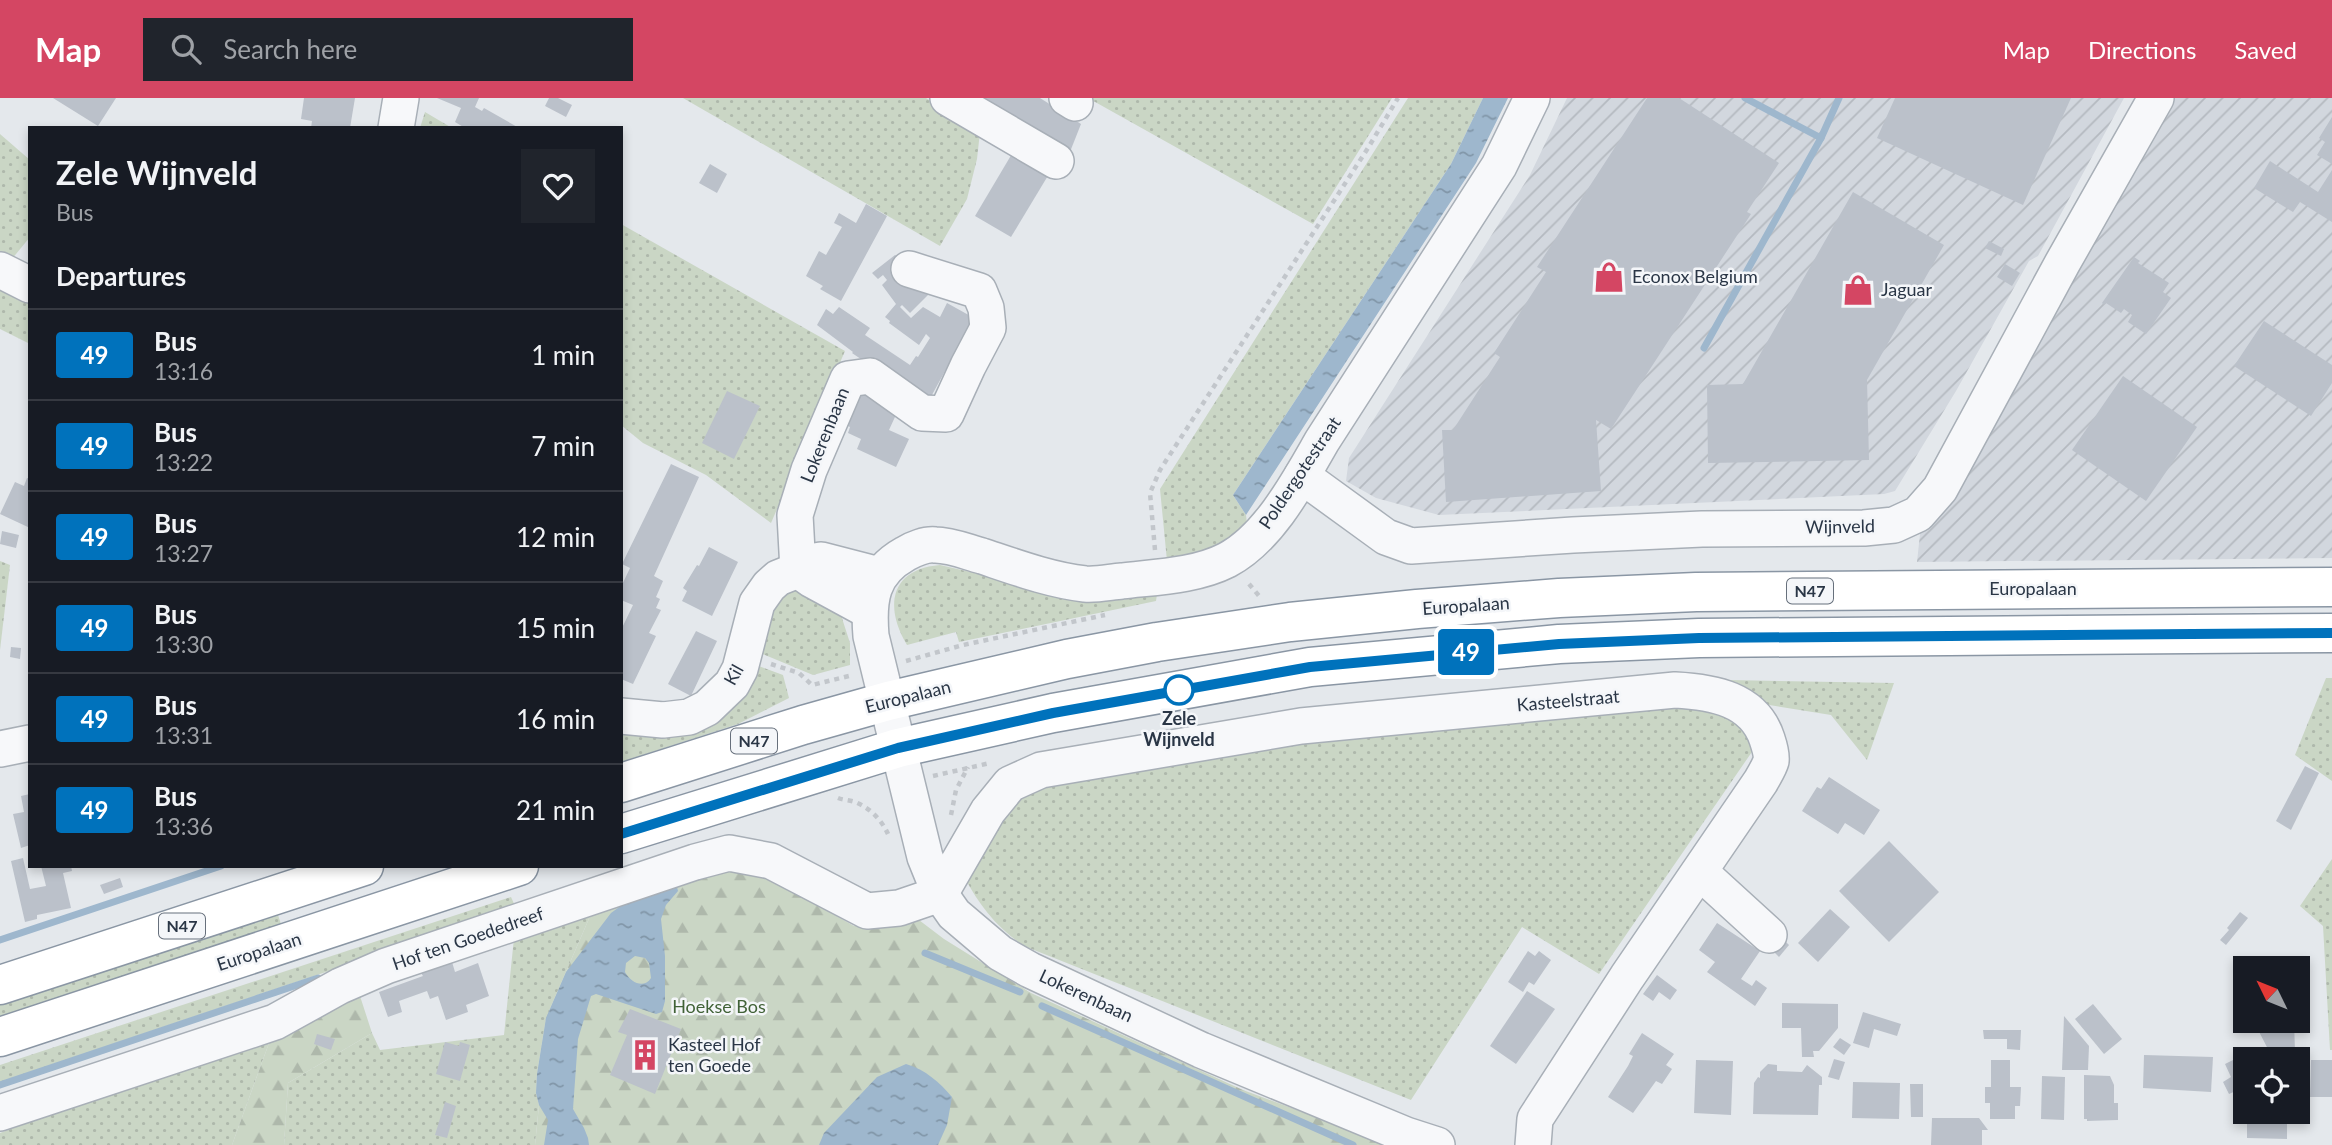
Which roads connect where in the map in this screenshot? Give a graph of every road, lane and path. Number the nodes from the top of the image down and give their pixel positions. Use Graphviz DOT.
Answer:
graph roads {
  1 [pos="401,98"];
  2 [pos="948,98"];
  3 [pos="1398,98"];
  4 [pos="1532,98"];
  5 [pos="2156,98"];
  6 [pos="396,126"];
  7 [pos="1056,161"];
  8 [pos="909,269"];
  9 [pos="0,270"];
  10 [pos="28,284"];
  11 [pos="1302,476"];
  12 [pos="798,570"];
  13 [pos="878,575"];
  14 [pos="1159,576"];
  15 [pos="2332,587"];
  16 [pos="869,611"];
  17 [pos="1109,614"];
  18 [pos="2332,633"];
  19 [pos="744,654"];
  20 [pos="884,685"];
  21 [pos="623,716"];
  22 [pos="28,743"];
  23 [pos="898,748"];
  24 [pos="0,749"];
  25 [pos="623,782"];
  26 [pos="623,833"];
  27 [pos="358,868"];
  28 [pos="513,868"];
  29 [pos="1700,872"];
  30 [pos="940,894"];
  31 [pos="1769,934"];
  32 [pos="0,985"];
  33 [pos="0,1037"];
  34 [pos="0,1113"];
  35 [pos="1437,1145"];
  36 [pos="1533,1145"];
  1 -- 6 [label="street"];
  2 -- 7 [label="street"];
  3 -- 14 [label="path"];
  4 -- 11 [label="street, Poldergotestraat"];
  5 -- 11 [label="street, Wijnveld"];
  8 -- 12 [label="street, Lokerenbaan"];
  9 -- 10 [label="street"];
  11 -- 14 [label="street, Poldergotestraat"];
  12 -- 13 [label="street, Kil"];
  12 -- 16 [label="street"];
  12 -- 19 [label="street, Kil"];
  13 -- 14 [label="street, Poldergotestraat"];
  13 -- 16 [label="street"];
  15 -- 20 [label="highway, Europalaan / N47"];
  16 -- 20 [label="street"];
  17 -- 20 [label="path"];
  18 -- 23 [label="highway"];
  19 -- 20 [label="path"];
  19 -- 21 [label="street, Kil"];
  20 -- 23 [label="street, Lokerenbaan"];
  20 -- 25 [label="highway, Europalaan / N47"];
  22 -- 24 [label="street"];
  23 -- 26 [label="highway"];
  23 -- 30 [label="street, Lokerenbaan"];
  27 -- 32 [label="highway, N47"];
  28 -- 33 [label="highway, Europalaan"];
  29 -- 30 [label="street, Kasteelstraat"];
  29 -- 31 [label="street"];
  29 -- 36 [label="street, Kasteelstraat"];
  30 -- 34 [label="street, Hof ten Goededreef"];
  30 -- 35 [label="street, Lokerenbaan"];
}
